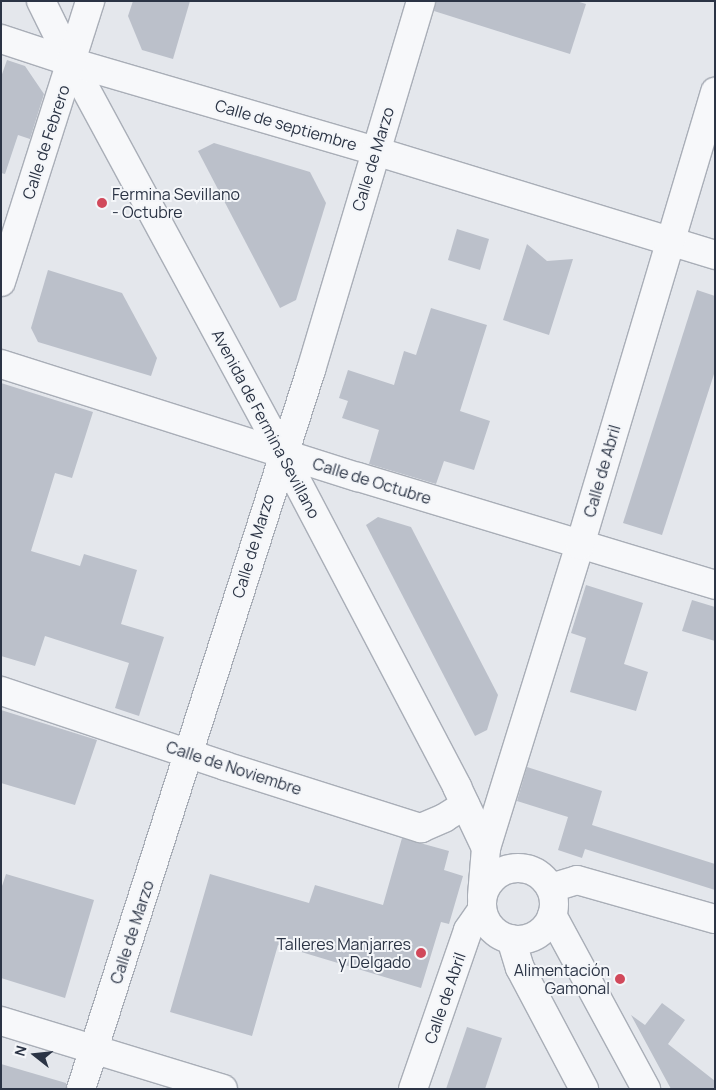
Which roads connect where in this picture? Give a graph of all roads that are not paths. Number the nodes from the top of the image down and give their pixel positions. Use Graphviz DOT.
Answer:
graph roads {
  1 [pos="41,1"];
  2 [pos="90,1"];
  3 [pos="421,1"];
  4 [pos="1,39"];
  5 [pos="71,62"];
  6 [pos="715,92"];
  7 [pos="375,151"];
  8 [pos="669,241"];
  9 [pos="715,255"];
  10 [pos="1,282"];
  11 [pos="1,364"];
  12 [pos="282,453"];
  13 [pos="580,545"];
  14 [pos="715,585"];
  15 [pos="1,691"];
  16 [pos="190,754"];
  17 [pos="465,805"];
  18 [pos="486,848"];
  19 [pos="525,868"];
  20 [pos="551,888"];
  21 [pos="482,903"];
  22 [pos="552,915"];
  23 [pos="715,919"];
  24 [pos="510,939"];
  25 [pos="1,1021"];
  26 [pos="94,1050"];
  27 [pos="81,1089"];
  28 [pos="223,1089"];
  29 [pos="413,1089"];
  30 [pos="584,1089"];
  31 [pos="646,1089"];
  1 -- 5 [label="street, Avenida de Fermina Sevillano"];
  2 -- 5 [label="street, Calle de Febrero"];
  3 -- 7 [label="street, Calle de Marzo"];
  4 -- 5 [label="street, Calle de septiembre"];
  5 -- 7 [label="street, Calle de septiembre"];
  5 -- 10 [label="street, Calle de Febrero"];
  5 -- 12 [label="street, Avenida de Fermina Sevillano"];
  6 -- 8 [label="street, Calle de Abril"];
  7 -- 8 [label="street, Calle de septiembre"];
  7 -- 12 [label="street, Calle de Marzo"];
  8 -- 9 [label="street, Calle de septiembre"];
  8 -- 13 [label="street, Calle de Abril"];
  11 -- 12 [label="street, Calle de Octubre"];
  12 -- 13 [label="street, Calle de Octubre"];
  12 -- 16 [label="street, Calle de Marzo"];
  12 -- 17 [label="street, Avenida de Fermina Sevillano"];
  13 -- 14 [label="street, Calle de Octubre"];
  13 -- 18 [label="street, Calle de Abril"];
  15 -- 16 [label="street, Calle de Noviembre"];
  16 -- 17 [label="street, Calle de Noviembre"];
  16 -- 26 [label="street, Calle de Marzo"];
  17 -- 18 [label="street, Avenida de Fermina Sevillano"];
  18 -- 19 [label="street"];
  18 -- 21 [label="street"];
  19 -- 20 [label="street"];
  19 -- 21 [label="street"];
  20 -- 22 [label="street"];
  20 -- 23 [label="street"];
  21 -- 24 [label="street"];
  21 -- 29 [label="street, Calle de Abril"];
  22 -- 24 [label="street"];
  22 -- 31 [label="street"];
  24 -- 30 [label="street"];
  25 -- 26 [label="street"];
  26 -- 27 [label="street, Calle de Marzo"];
  26 -- 28 [label="street"];
}
